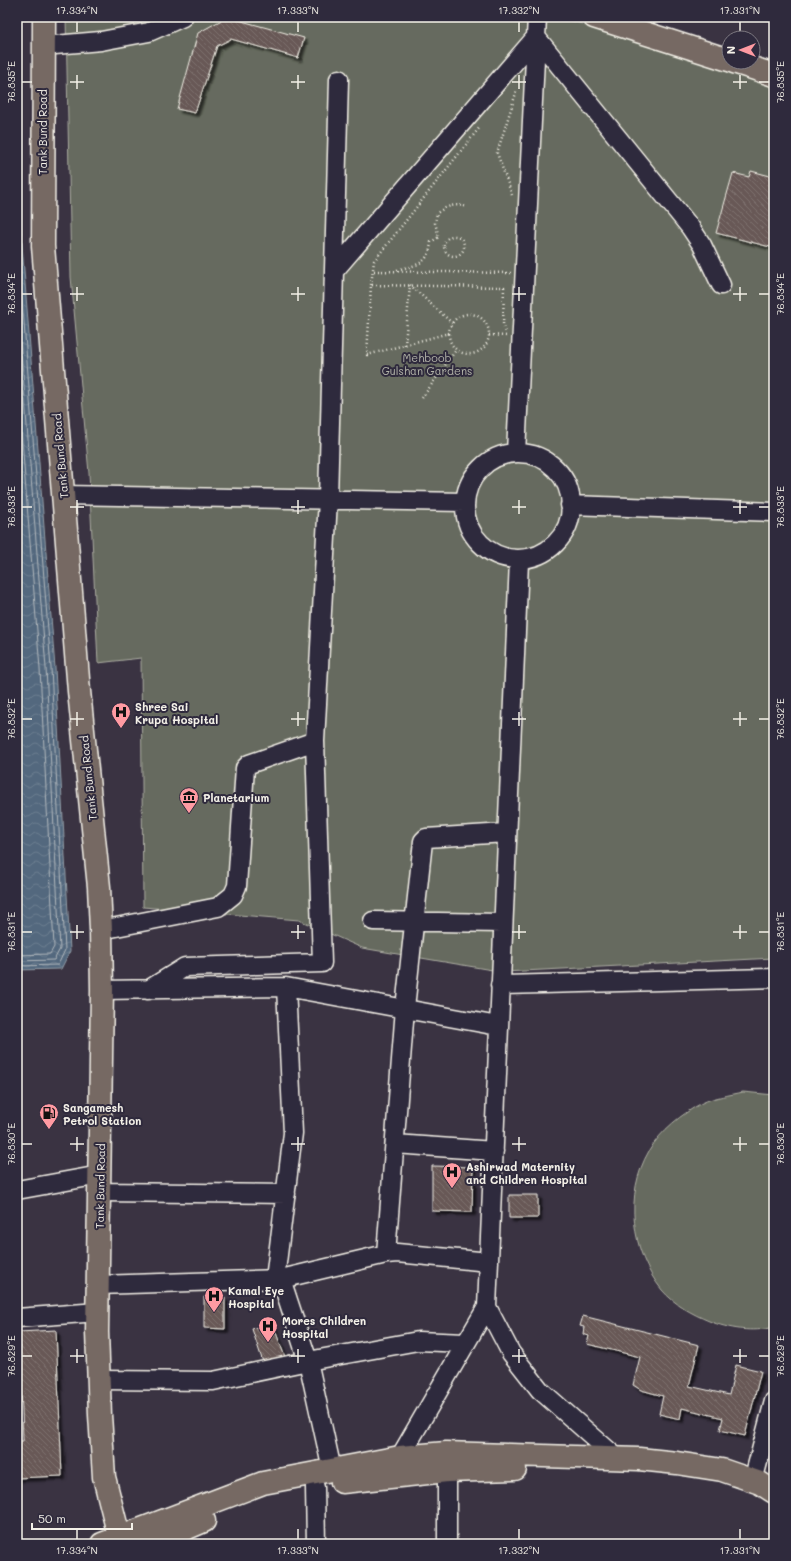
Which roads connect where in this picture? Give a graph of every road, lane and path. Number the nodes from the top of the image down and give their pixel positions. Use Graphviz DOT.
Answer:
graph roads {
  1 [pos="44,17"];
  2 [pos="183,17"];
  3 [pos="537,17"];
  4 [pos="594,17"];
  5 [pos="643,17"];
  6 [pos="536,37"];
  7 [pos="721,42"];
  8 [pos="43,46"];
  9 [pos="761,56"];
  10 [pos="721,57"];
  11 [pos="774,60"];
  12 [pos="759,70"];
  13 [pos="774,75"];
  14 [pos="339,79"];
  15 [pos="518,88"];
  16 [pos="483,124"];
  17 [pos="513,197"];
  18 [pos="467,207"];
  19 [pos="439,237"];
  20 [pos="446,241"];
  21 [pos="334,271"];
  22 [pos="374,271"];
  23 [pos="393,271"];
  24 [pos="525,273"];
  25 [pos="371,284"];
  26 [pos="410,285"];
  27 [pos="721,285"];
  28 [pos="452,323"];
  29 [pos="449,333"];
  30 [pos="489,335"];
  31 [pos="508,336"];
  32 [pos="511,341"];
  33 [pos="405,345"];
  34 [pos="456,350"];
  35 [pos="422,398"];
  36 [pos="516,453"];
  37 [pos="63,495"];
  38 [pos="328,499"];
  39 [pos="464,502"];
  40 [pos="570,505"];
  41 [pos="774,512"];
  42 [pos="518,561"];
  43 [pos="315,741"];
  44 [pos="506,833"];
  45 [pos="373,921"];
  46 [pos="415,921"];
  47 [pos="502,923"];
  48 [pos="101,930"];
  49 [pos="774,978"];
  50 [pos="500,985"];
  51 [pos="286,986"];
  52 [pos="102,990"];
  53 [pos="148,990"];
  54 [pos="405,1008"];
  55 [pos="498,1026"];
  56 [pos="395,1144"];
  57 [pos="494,1150"];
  58 [pos="100,1183"];
  59 [pos="17,1190"];
  60 [pos="286,1194"];
  61 [pos="386,1254"];
  62 [pos="489,1262"];
  63 [pos="278,1279"];
  64 [pos="98,1285"];
  65 [pos="487,1307"];
  66 [pos="98,1312"];
  67 [pos="17,1318"];
  68 [pos="465,1343"];
  69 [pos="308,1361"];
  70 [pos="99,1380"];
  71 [pos="774,1401"];
  72 [pos="400,1457"];
  73 [pos="618,1459"];
  74 [pos="332,1470"];
  75 [pos="447,1471"];
  76 [pos="753,1481"];
  77 [pos="315,1487"];
  78 [pos="774,1492"];
  79 [pos="774,1504"];
  80 [pos="114,1542"];
  81 [pos="150,1544"];
  82 [pos="316,1544"];
  83 [pos="447,1544"];
  1 -- 8 [label="main road, Tank Bund Road"];
  2 -- 8 [label="street"];
  3 -- 6 [label="street"];
  4 -- 10 [label="main road"];
  5 -- 7 [label="main road"];
  6 -- 21 [label="street"];
  6 -- 24 [label="street"];
  6 -- 27 [label="street"];
  8 -- 37 [label="main road, Tank Bund Road"];
  9 -- 11 [label="main road"];
  12 -- 13 [label="main road"];
  14 -- 21 [label="street"];
  15 -- 17 [label="path"];
  16 -- 22 [label="path"];
  18 -- 19 [label="path"];
  19 -- 20 [label="path"];
  19 -- 23 [label="path"];
  20 -- 20 [label="path"];
  21 -- 38 [label="street"];
  22 -- 23 [label="path"];
  22 -- 25 [label="path"];
  23 -- 24 [label="path"];
  24 -- 36 [label="street"];
  25 -- 26 [label="path"];
  25 -- 33 [label="path"];
  26 -- 28 [label="path"];
  26 -- 31 [label="path"];
  26 -- 33 [label="path"];
  28 -- 29 [label="path"];
  28 -- 30 [label="path"];
  29 -- 33 [label="path"];
  29 -- 34 [label="path"];
  30 -- 31 [label="path"];
  30 -- 34 [label="path"];
  31 -- 32 [label="path"];
  34 -- 35 [label="path"];
  36 -- 39 [label="street"];
  36 -- 40 [label="street"];
  37 -- 38 [label="street"];
  37 -- 48 [label="main road, Tank Bund Road"];
  38 -- 39 [label="street"];
  38 -- 43 [label="street"];
  39 -- 42 [label="street"];
  40 -- 41 [label="street"];
  40 -- 42 [label="street"];
  42 -- 44 [label="street"];
  43 -- 48 [label="street"];
  43 -- 53 [label="street"];
  44 -- 46 [label="street"];
  44 -- 47 [label="street"];
  45 -- 46 [label="street"];
  46 -- 47 [label="street"];
  46 -- 54 [label="street"];
  47 -- 50 [label="street"];
  48 -- 52 [label="main road, Tank Bund Road"];
  49 -- 50 [label="street"];
  50 -- 55 [label="street"];
  51 -- 53 [label="street"];
  51 -- 54 [label="street"];
  51 -- 60 [label="street"];
  52 -- 53 [label="street"];
  52 -- 58 [label="main road, Tank Bund Road"];
  54 -- 55 [label="street"];
  54 -- 56 [label="street"];
  55 -- 57 [label="street"];
  56 -- 57 [label="street"];
  56 -- 61 [label="street"];
  57 -- 62 [label="street"];
  58 -- 59 [label="street"];
  58 -- 60 [label="street"];
  58 -- 64 [label="main road, Tank Bund Road"];
  60 -- 63 [label="street"];
  61 -- 62 [label="street"];
  61 -- 63 [label="street"];
  62 -- 65 [label="street"];
  63 -- 64 [label="street"];
  63 -- 69 [label="street"];
  64 -- 66 [label="main road, Tank Bund Road"];
  65 -- 68 [label="street"];
  65 -- 73 [label="street"];
  66 -- 67 [label="street"];
  66 -- 70 [label="main road, Tank Bund Road"];
  68 -- 69 [label="street"];
  68 -- 72 [label="street"];
  69 -- 70 [label="street"];
  69 -- 74 [label="street"];
  70 -- 80 [label="main road, Tank Bund Road"];
  71 -- 76 [label="street"];
  72 -- 73 [label="main road"];
  72 -- 74 [label="main road"];
  73 -- 76 [label="main road"];
  74 -- 80 [label="main road"];
  75 -- 77 [label="main road"];
  75 -- 79 [label="main road"];
  75 -- 83 [label="street"];
  76 -- 78 [label="main road"];
  77 -- 81 [label="main road"];
  77 -- 82 [label="street"];
}
